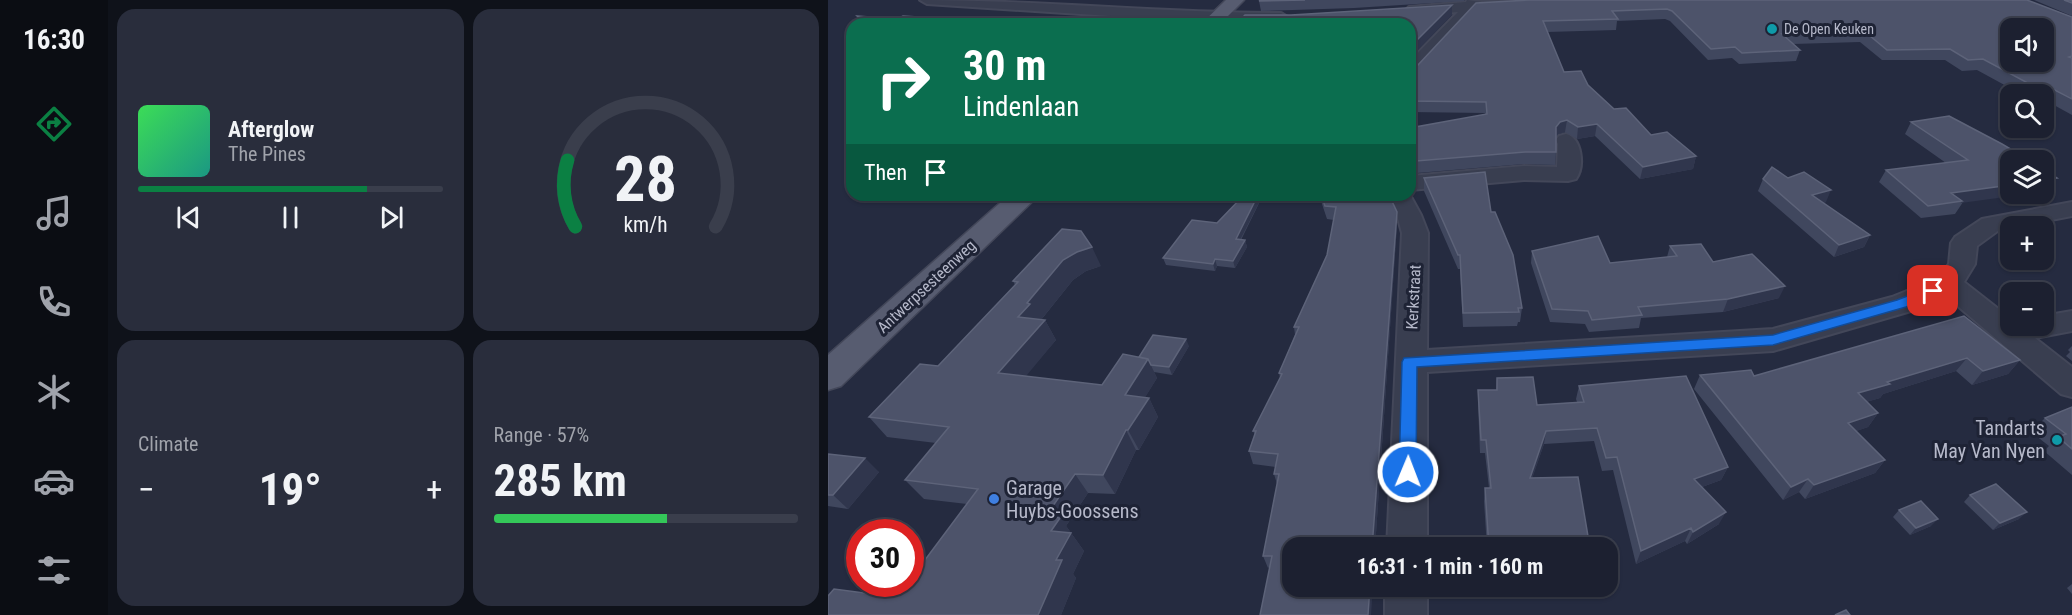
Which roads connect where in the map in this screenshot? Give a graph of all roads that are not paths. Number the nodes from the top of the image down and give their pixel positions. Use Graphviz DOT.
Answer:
graph roads {
  1 [pos="927,0"];
  2 [pos="1236,0"];
  3 [pos="1582,0"];
  4 [pos="1473,3"];
  5 [pos="1394,11"];
  6 [pos="1173,18"];
  7 [pos="1217,18"];
  8 [pos="1416,65"];
  9 [pos="1566,140"];
  10 [pos="1416,182"];
  11 [pos="1018,201"];
  12 [pos="1401,201"];
  13 [pos="2071,210"];
  14 [pos="1949,284"];
  15 [pos="2072,321"];
  16 [pos="2054,324"];
  17 [pos="2000,326"];
  18 [pos="2013,336"];
  19 [pos="1410,362"];
  20 [pos="828,376"];
  21 [pos="2072,385"];
  22 [pos="1407,537"];
  23 [pos="1406,597"];
  24 [pos="1406,615"];
  1 -- 6 [label="street"];
  2 -- 7 [label="main road"];
  3 -- 4 [label="street"];
  4 -- 5 [label="street"];
  4 -- 8 [label="street"];
  9 -- 10 [label="street"];
  11 -- 20 [label="main road, Antwerpsesteenweg"];
  12 -- 19 [label="street, Kerkstraat"];
  13 -- 14 [label="street"];
  14 -- 17 [label="street"];
  14 -- 19 [label="street"];
  15 -- 16 [label="street"];
  18 -- 21 [label="street"];
  19 -- 22 [label="street, Kerkstraat"];
  23 -- 24 [label="street"];
}
